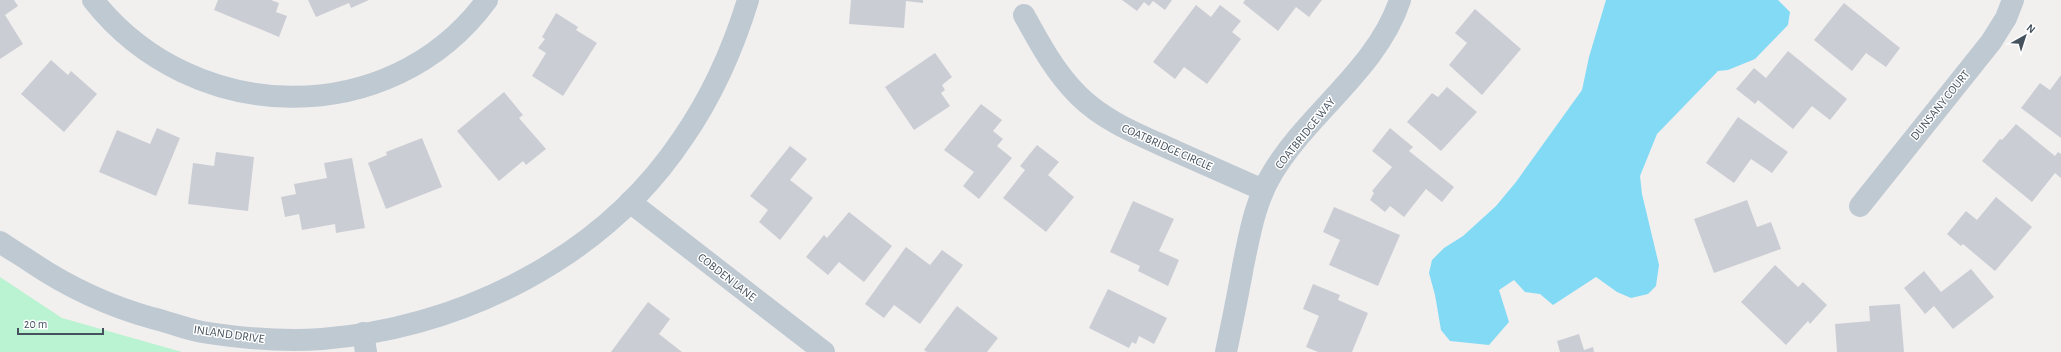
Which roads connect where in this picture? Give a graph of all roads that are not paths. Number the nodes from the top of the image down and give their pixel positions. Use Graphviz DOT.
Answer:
graph roads {
  1 [pos="93,0"];
  2 [pos="487,0"];
  3 [pos="748,0"];
  4 [pos="1400,0"];
  5 [pos="2013,0"];
  6 [pos="1024,15"];
  7 [pos="1263,190"];
  8 [pos="630,202"];
  9 [pos="1860,206"];
  10 [pos="0,242"];
  11 [pos="364,343"];
  12 [pos="824,352"];
  13 [pos="1226,352"];
  1 -- 2 [label="street"];
  3 -- 8 [label="street, INLAND DRIVE"];
  4 -- 7 [label="street, COATBRIDGE WAY"];
  5 -- 9 [label="street, DUNSANY COURT"];
  6 -- 7 [label="street, COATBRIDGE CIRCLE"];
  7 -- 13 [label="street, COATBRIDGE WAY"];
  8 -- 11 [label="street, INLAND DRIVE"];
  8 -- 12 [label="street, COBDEN LANE"];
  10 -- 11 [label="street, INLAND DRIVE"];
}
